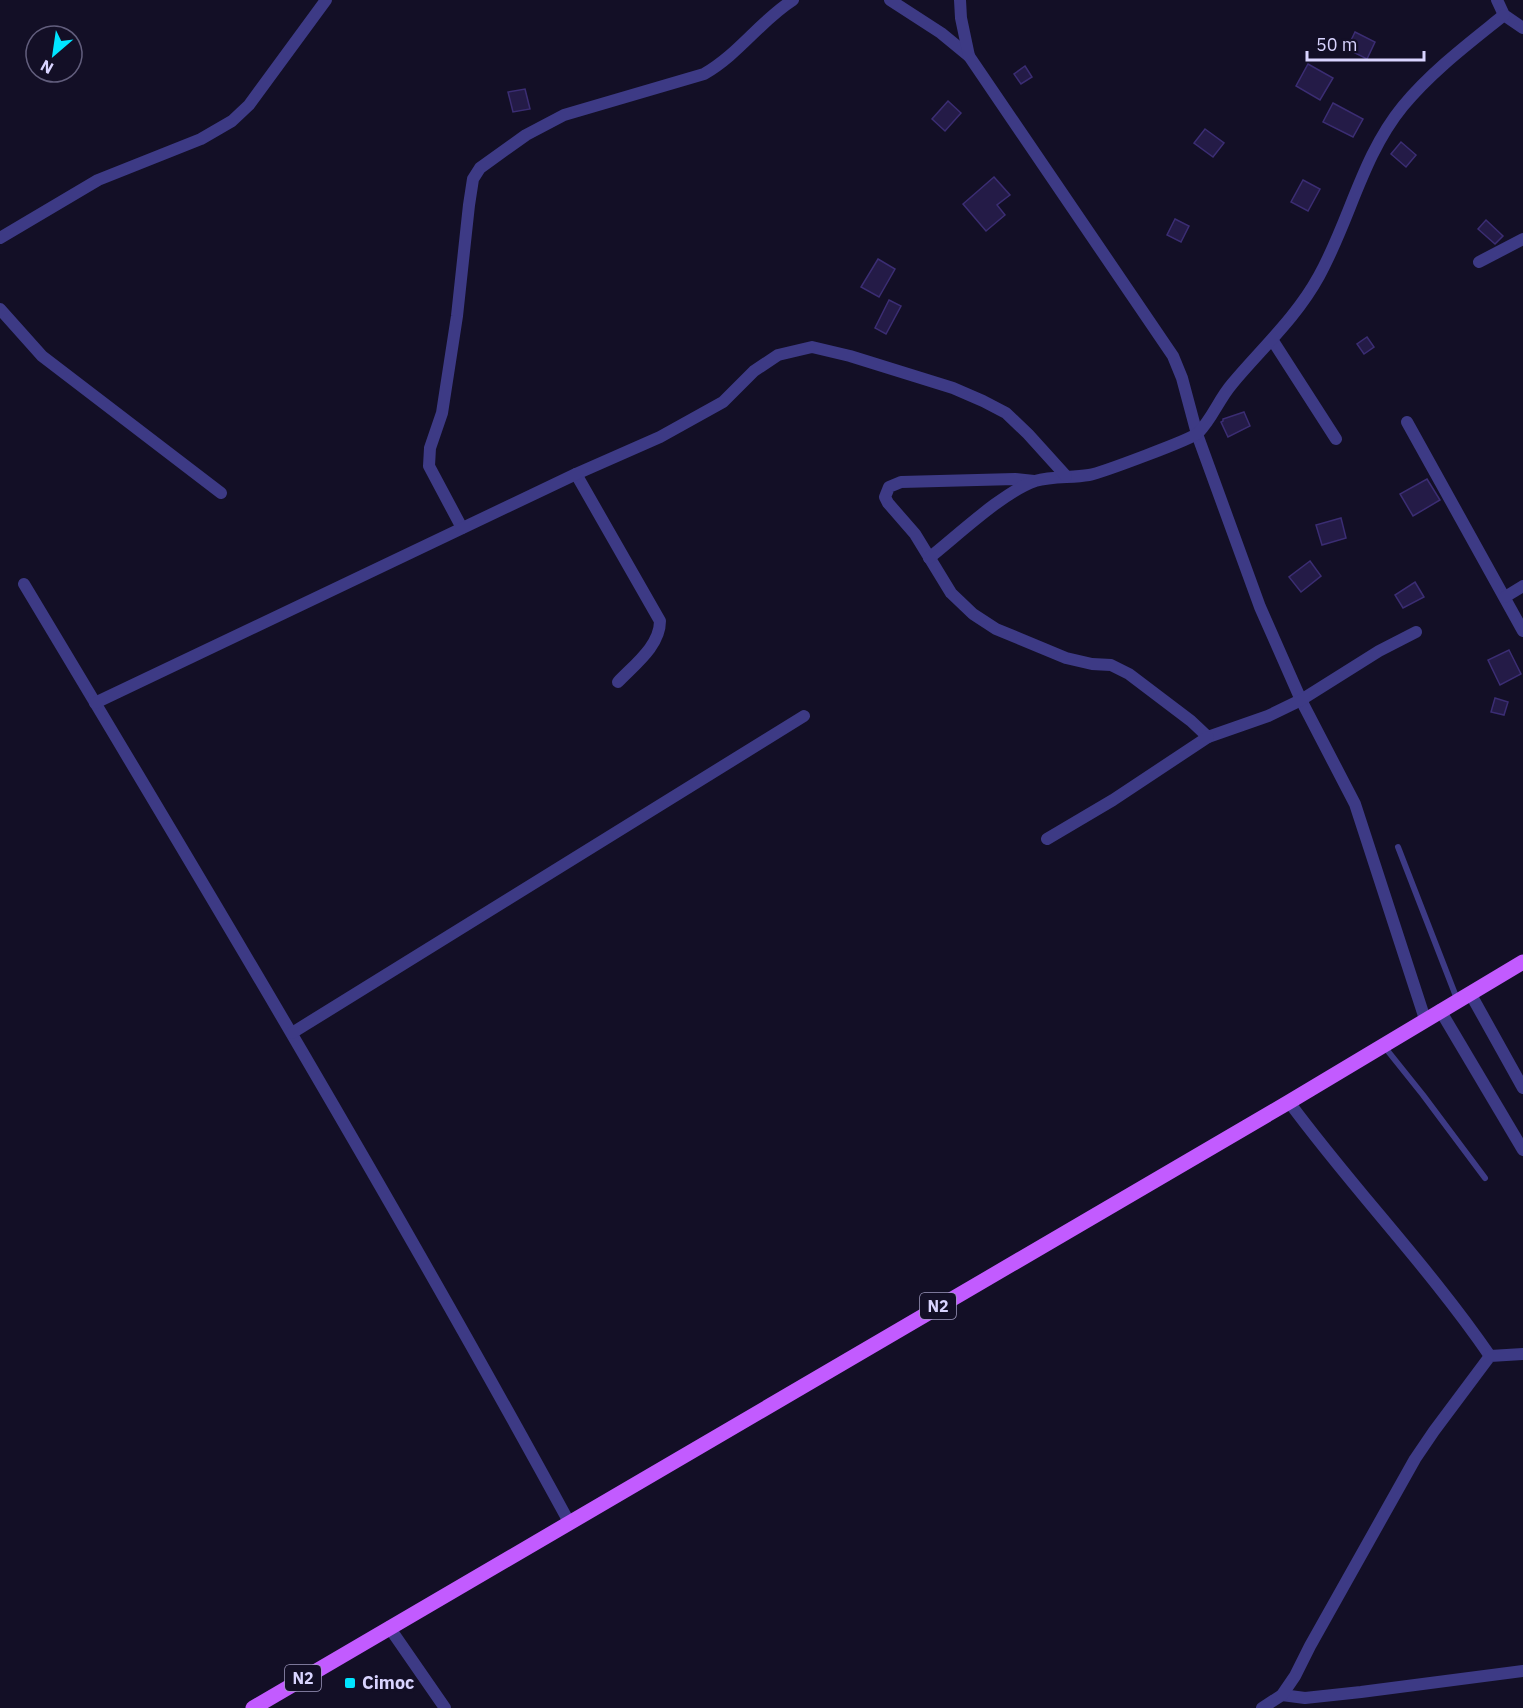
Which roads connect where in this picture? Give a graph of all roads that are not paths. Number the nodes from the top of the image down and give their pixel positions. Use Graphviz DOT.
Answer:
graph roads {
  1 [pos="326,0"];
  2 [pos="793,0"];
  3 [pos="890,0"];
  4 [pos="960,0"];
  5 [pos="1497,0"];
  6 [pos="775,6"];
  7 [pos="1504,15"];
  8 [pos="1523,28"];
  9 [pos="969,56"];
  10 [pos="0,238"];
  11 [pos="1523,239"];
  12 [pos="1479,261"];
  13 [pos="0,309"];
  14 [pos="1273,341"];
  15 [pos="1407,422"];
  16 [pos="1197,434"];
  17 [pos="1336,439"];
  18 [pos="576,474"];
  19 [pos="1066,476"];
  20 [pos="1035,482"];
  21 [pos="221,493"];
  22 [pos="462,528"];
  23 [pos="929,558"];
  24 [pos="24,584"];
  25 [pos="1523,586"];
  26 [pos="1505,597"];
  27 [pos="1523,631"];
  28 [pos="1416,633"];
  29 [pos="618,682"];
  30 [pos="1301,700"];
  31 [pos="95,703"];
  32 [pos="804,716"];
  33 [pos="1208,737"];
  34 [pos="1047,839"];
  35 [pos="1398,847"];
  36 [pos="1523,962"];
  37 [pos="1464,996"];
  38 [pos="1440,1010"];
  39 [pos="1425,1019"];
  40 [pos="292,1033"];
  41 [pos="1383,1045"];
  42 [pos="1523,1088"];
  43 [pos="1289,1102"];
  44 [pos="1523,1150"];
  45 [pos="1485,1178"];
  46 [pos="1523,1354"];
  47 [pos="1490,1356"];
  48 [pos="569,1522"];
  49 [pos="389,1627"];
  50 [pos="1523,1671"];
  51 [pos="1282,1695"];
  52 [pos="1307,1703"];
  53 [pos="254,1708"];
  54 [pos="445,1708"];
  55 [pos="1262,1708"];
  1 -- 10 [label="street"];
  2 -- 6 [label="street"];
  3 -- 9 [label="street"];
  4 -- 9 [label="street"];
  5 -- 7 [label="street"];
  6 -- 22 [label="street"];
  7 -- 8 [label="street"];
  7 -- 14 [label="street"];
  9 -- 16 [label="street"];
  11 -- 12 [label="street"];
  13 -- 21 [label="street"];
  14 -- 16 [label="street"];
  14 -- 17 [label="street"];
  15 -- 26 [label="street"];
  16 -- 19 [label="street"];
  16 -- 30 [label="street"];
  18 -- 19 [label="street"];
  18 -- 22 [label="street"];
  18 -- 29 [label="street"];
  19 -- 20 [label="street"];
  20 -- 23 [label="street"];
  20 -- 23 [label="street"];
  22 -- 31 [label="street"];
  23 -- 33 [label="street"];
  24 -- 31 [label="street"];
  25 -- 26 [label="street"];
  26 -- 27 [label="street"];
  28 -- 30 [label="street"];
  30 -- 33 [label="street"];
  30 -- 39 [label="street"];
  31 -- 40 [label="street"];
  32 -- 40 [label="street"];
  33 -- 34 [label="street"];
  35 -- 37 [label="lane"];
  36 -- 37 [label="main road, N2"];
  37 -- 38 [label="main road, N2"];
  37 -- 42 [label="street"];
  38 -- 39 [label="main road, N2"];
  38 -- 44 [label="street"];
  39 -- 41 [label="main road, N2"];
  40 -- 48 [label="street"];
  41 -- 43 [label="main road, N2"];
  41 -- 45 [label="lane"];
  43 -- 47 [label="street"];
  43 -- 48 [label="main road, N2"];
  46 -- 47 [label="street"];
  47 -- 51 [label="street"];
  48 -- 49 [label="main road, N2"];
  49 -- 53 [label="main road, N2"];
  49 -- 54 [label="street"];
  50 -- 52 [label="street"];
  51 -- 52 [label="street"];
  51 -- 55 [label="street"];
}
